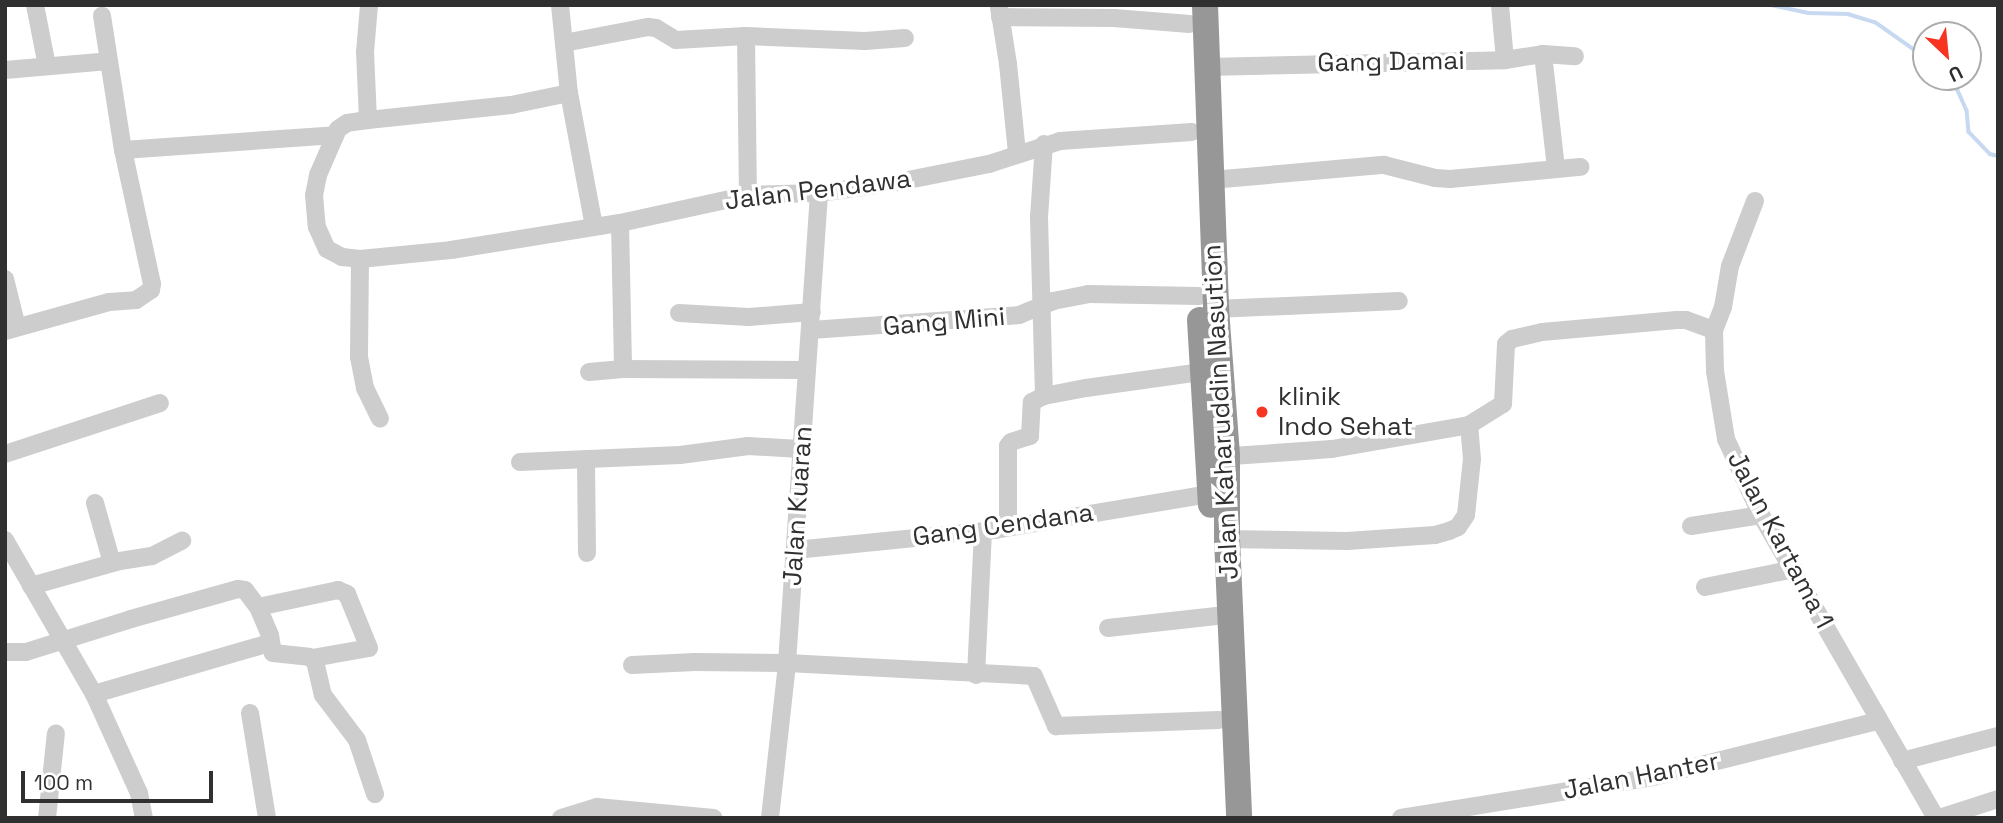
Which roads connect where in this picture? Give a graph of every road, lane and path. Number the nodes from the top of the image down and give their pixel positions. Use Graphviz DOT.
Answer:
graph roads {
  1 [pos="34,5"];
  2 [pos="369,5"];
  3 [pos="559,5"];
  4 [pos="1500,5"];
  5 [pos="1000,11"];
  6 [pos="1194,12"];
  7 [pos="102,16"];
  8 [pos="746,36"];
  9 [pos="905,37"];
  10 [pos="564,43"];
  11 [pos="1543,54"];
  12 [pos="1575,56"];
  13 [pos="1505,60"];
  14 [pos="109,61"];
  15 [pos="47,66"];
  16 [pos="1207,67"];
  17 [pos="5,70"];
  18 [pos="569,93"];
  19 [pos="368,120"];
  20 [pos="1192,132"];
  21 [pos="335,135"];
  22 [pos="1044,144"];
  23 [pos="122,150"];
  24 [pos="1017,152"];
  25 [pos="1580,167"];
  26 [pos="1556,168"];
  27 [pos="1210,180"];
  28 [pos="819,193"];
  29 [pos="748,195"];
  30 [pos="1755,201"];
  31 [pos="620,223"];
  32 [pos="594,226"];
  33 [pos="359,259"];
  34 [pos="5,279"];
  35 [pos="1399,301"];
  36 [pos="1208,302"];
  37 [pos="1039,306"];
  38 [pos="679,313"];
  39 [pos="812,321"];
  40 [pos="11,329"];
  41 [pos="1714,330"];
  42 [pos="624,369"];
  43 [pos="807,370"];
  44 [pos="589,372"];
  45 [pos="1202,372"];
  46 [pos="1044,396"];
  47 [pos="160,403"];
  48 [pos="380,419"];
  49 [pos="1469,425"];
  50 [pos="800,449"];
  51 [pos="5,454"];
  52 [pos="1217,457"];
  53 [pos="586,459"];
  54 [pos="520,462"];
  55 [pos="1210,494"];
  56 [pos="95,503"];
  57 [pos="1761,515"];
  58 [pos="1691,526"];
  59 [pos="1008,527"];
  60 [pos="983,531"];
  61 [pos="1227,539"];
  62 [pos="5,540"];
  63 [pos="182,541"];
  64 [pos="795,550"];
  65 [pos="587,553"];
  66 [pos="112,563"];
  67 [pos="1794,569"];
  68 [pos="31,586"];
  69 [pos="1705,587"];
  70 [pos="258,607"];
  71 [pos="1216,616"];
  72 [pos="1108,628"];
  73 [pos="64,642"];
  74 [pos="270,643"];
  75 [pos="5,652"];
  76 [pos="312,658"];
  77 [pos="788,663"];
  78 [pos="632,665"];
  79 [pos="976,675"];
  80 [pos="94,694"];
  81 [pos="250,713"];
  82 [pos="1219,720"];
  83 [pos="1878,721"];
  84 [pos="56,733"];
  85 [pos="1998,736"];
  86 [pos="1902,761"];
  87 [pos="375,794"];
  88 [pos="1998,799"];
  89 [pos="1477,812"];
  90 [pos="47,818"];
  91 [pos="144,818"];
  92 [pos="267,818"];
  93 [pos="561,818"];
  94 [pos="713,818"];
  95 [pos="770,818"];
  96 [pos="1222,818"];
  97 [pos="1239,818"];
  98 [pos="1401,818"];
  99 [pos="1937,818"];
  1 -- 15 [label="street"];
  2 -- 19 [label="street"];
  3 -- 10 [label="street"];
  4 -- 13 [label="street"];
  5 -- 6 [label="street"];
  5 -- 24 [label="street"];
  6 -- 16 [label="highway, Jalan Kaharuddin Nasution"];
  6 -- 20 [label="highway, Jalan Kaharuddin Nasution"];
  7 -- 14 [label="street"];
  8 -- 9 [label="street"];
  8 -- 10 [label="street"];
  8 -- 29 [label="street"];
  10 -- 18 [label="street"];
  11 -- 12 [label="street, Gang Damai"];
  11 -- 13 [label="street, Gang Damai"];
  11 -- 26 [label="street"];
  13 -- 16 [label="street, Gang Damai"];
  14 -- 15 [label="street"];
  14 -- 23 [label="street"];
  15 -- 17 [label="street"];
  16 -- 27 [label="highway, Jalan Kaharuddin Nasution"];
  18 -- 19 [label="street"];
  18 -- 32 [label="street"];
  19 -- 21 [label="street"];
  20 -- 22 [label="street, Jalan Pendawa"];
  20 -- 36 [label="highway, Jalan Kaharuddin Nasution"];
  21 -- 23 [label="street"];
  21 -- 33 [label="street"];
  22 -- 24 [label="street, Jalan Pendawa"];
  22 -- 37 [label="street"];
  23 -- 40 [label="street"];
  24 -- 28 [label="street, Jalan Pendawa"];
  25 -- 26 [label="street"];
  26 -- 27 [label="street"];
  27 -- 36 [label="highway, Jalan Kaharuddin Nasution"];
  28 -- 29 [label="street, Jalan Pendawa"];
  28 -- 39 [label="street, Jalan Kuaran"];
  29 -- 31 [label="street, Jalan Pendawa"];
  30 -- 41 [label="street, Jalan Kartama 1"];
  31 -- 32 [label="street, Jalan Pendawa"];
  31 -- 42 [label="street"];
  32 -- 33 [label="street, Jalan Pendawa"];
  33 -- 48 [label="street"];
  34 -- 40 [label="street"];
  35 -- 36 [label="street, Gang Mini"];
  36 -- 37 [label="street, Gang Mini"];
  36 -- 45 [label="highway, Jalan Kaharuddin Nasution"];
  36 -- 52 [label="highway, Jalan Kaharuddin Nasution"];
  37 -- 39 [label="street, Gang Mini"];
  37 -- 46 [label="street"];
  38 -- 39 [label="street, Gang Mini"];
  39 -- 43 [label="street, Jalan Kuaran"];
  41 -- 49 [label="street"];
  41 -- 57 [label="street, Jalan Kartama 1"];
  42 -- 43 [label="street"];
  42 -- 44 [label="street"];
  43 -- 50 [label="street, Jalan Kuaran"];
  45 -- 46 [label="street"];
  45 -- 52 [label="highway, Jalan Kaharuddin Nasution"];
  46 -- 59 [label="street"];
  47 -- 51 [label="street"];
  49 -- 52 [label="street"];
  49 -- 61 [label="street"];
  50 -- 53 [label="street"];
  50 -- 64 [label="street, Jalan Kuaran"];
  52 -- 55 [label="highway, Jalan Kaharuddin Nasution"];
  52 -- 61 [label="highway, Jalan Kaharuddin Nasution"];
  53 -- 54 [label="street"];
  53 -- 65 [label="street"];
  55 -- 59 [label="street, Gang Cendana"];
  55 -- 71 [label="highway, Jalan Kaharuddin Nasution"];
  56 -- 66 [label="street"];
  57 -- 58 [label="street"];
  57 -- 67 [label="street, Jalan Kartama 1"];
  59 -- 60 [label="street, Gang Cendana"];
  60 -- 64 [label="street, Gang Cendana"];
  60 -- 79 [label="street"];
  61 -- 97 [label="highway, Jalan Kaharuddin Nasution"];
  62 -- 68 [label="street"];
  63 -- 66 [label="street"];
  64 -- 77 [label="street, Jalan Kuaran"];
  66 -- 68 [label="street"];
  67 -- 69 [label="street"];
  67 -- 83 [label="street, Jalan Kartama 1"];
  68 -- 73 [label="street"];
  70 -- 73 [label="street"];
  70 -- 74 [label="street"];
  70 -- 76 [label="street"];
  71 -- 72 [label="street"];
  71 -- 82 [label="highway, Jalan Kaharuddin Nasution"];
  73 -- 75 [label="street"];
  73 -- 80 [label="street"];
  74 -- 76 [label="street"];
  74 -- 80 [label="street"];
  76 -- 87 [label="street"];
  77 -- 78 [label="street"];
  77 -- 79 [label="street"];
  77 -- 95 [label="street, Jalan Kuaran"];
  79 -- 82 [label="street"];
  80 -- 91 [label="street"];
  81 -- 92 [label="street"];
  82 -- 96 [label="highway, Jalan Kaharuddin Nasution"];
  83 -- 86 [label="street, Jalan Kartama 1"];
  83 -- 89 [label="street, Jalan Hanter"];
  84 -- 90 [label="street"];
  85 -- 86 [label="street"];
  86 -- 99 [label="street, Jalan Kartama 1"];
  88 -- 99 [label="street"];
  89 -- 98 [label="street, Jalan Hanter"];
  93 -- 94 [label="street"];
}
